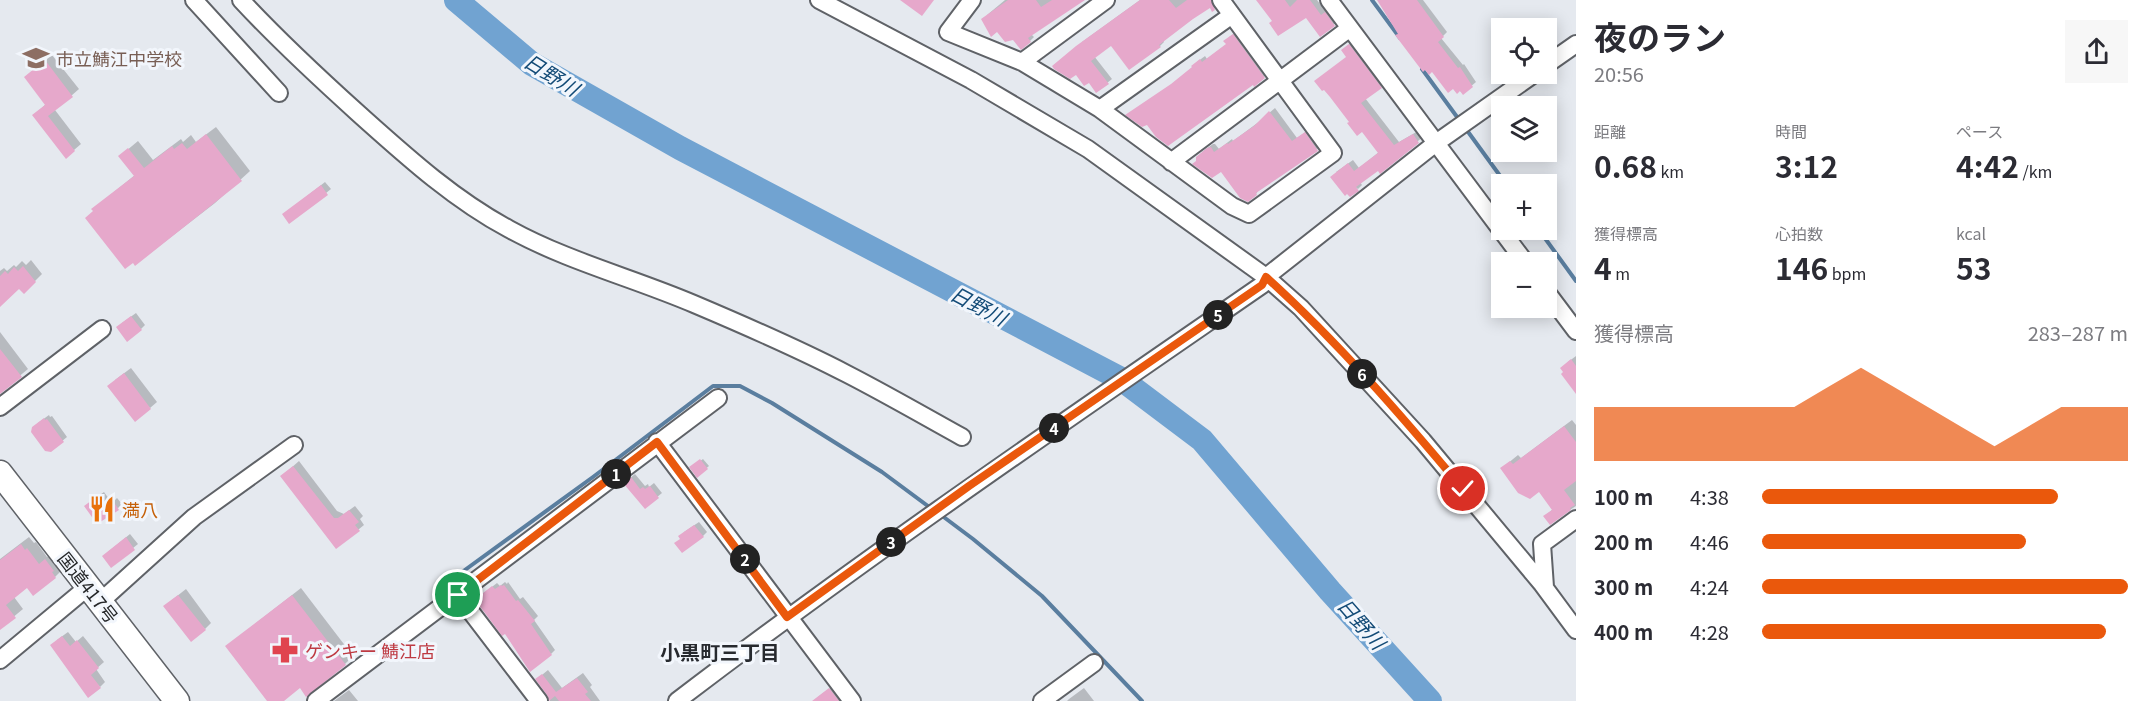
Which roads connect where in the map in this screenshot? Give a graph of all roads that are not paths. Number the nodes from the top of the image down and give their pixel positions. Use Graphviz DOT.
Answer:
graph roads {
  1 [pos="194,0"];
  2 [pos="241,0"];
  3 [pos="819,0"];
  4 [pos="972,0"];
  5 [pos="1107,0"];
  6 [pos="1221,0"];
  7 [pos="1329,0"];
  8 [pos="1232,15"];
  9 [pos="1350,28"];
  10 [pos="1576,44"];
  11 [pos="1557,57"];
  12 [pos="1022,62"];
  13 [pos="1280,80"];
  14 [pos="1520,84"];
  15 [pos="279,93"];
  16 [pos="1100,109"];
  17 [pos="1436,143"];
  18 [pos="1171,162"];
  19 [pos="1518,252"];
  20 [pos="1264,281"];
  21 [pos="1557,305"];
  22 [pos="102,329"];
  23 [pos="1576,330"];
  24 [pos="718,398"];
  25 [pos="0,407"];
  26 [pos="962,437"];
  27 [pos="657,442"];
  28 [pos="294,445"];
  29 [pos="0,473"];
  30 [pos="1576,519"];
  31 [pos="1545,587"];
  32 [pos="94,594"];
  33 [pos="458,595"];
  34 [pos="787,617"];
  35 [pos="1576,630"];
  36 [pos="0,660"];
  37 [pos="1094,663"];
  38 [pos="177,701"];
  39 [pos="315,701"];
  40 [pos="539,701"];
  41 [pos="677,701"];
  42 [pos="852,701"];
  43 [pos="1042,701"];
  1 -- 15 [label="street"];
  2 -- 26 [label="street"];
  3 -- 20 [label="street"];
  4 -- 12 [label="street"];
  5 -- 12 [label="street"];
  6 -- 8 [label="street"];
  7 -- 9 [label="street"];
  8 -- 13 [label="street"];
  8 -- 16 [label="street"];
  9 -- 13 [label="street"];
  9 -- 17 [label="street"];
  10 -- 11 [label="street"];
  12 -- 16 [label="street"];
  13 -- 18 [label="street"];
  13 -- 18 [label="street"];
  14 -- 17 [label="street"];
  16 -- 18 [label="street"];
  17 -- 19 [label="street"];
  17 -- 20 [label="street"];
  20 -- 31 [label="street"];
  20 -- 34 [label="street"];
  21 -- 23 [label="street"];
  22 -- 25 [label="street"];
  24 -- 27 [label="street"];
  27 -- 33 [label="street"];
  27 -- 34 [label="street"];
  28 -- 32 [label="street"];
  29 -- 32 [label="highway, 国道417号"];
  30 -- 31 [label="street"];
  31 -- 35 [label="street"];
  32 -- 36 [label="street"];
  32 -- 38 [label="highway, 国道417号"];
  33 -- 39 [label="street"];
  33 -- 40 [label="street"];
  34 -- 41 [label="street"];
  34 -- 42 [label="street"];
  37 -- 43 [label="street"];
}
